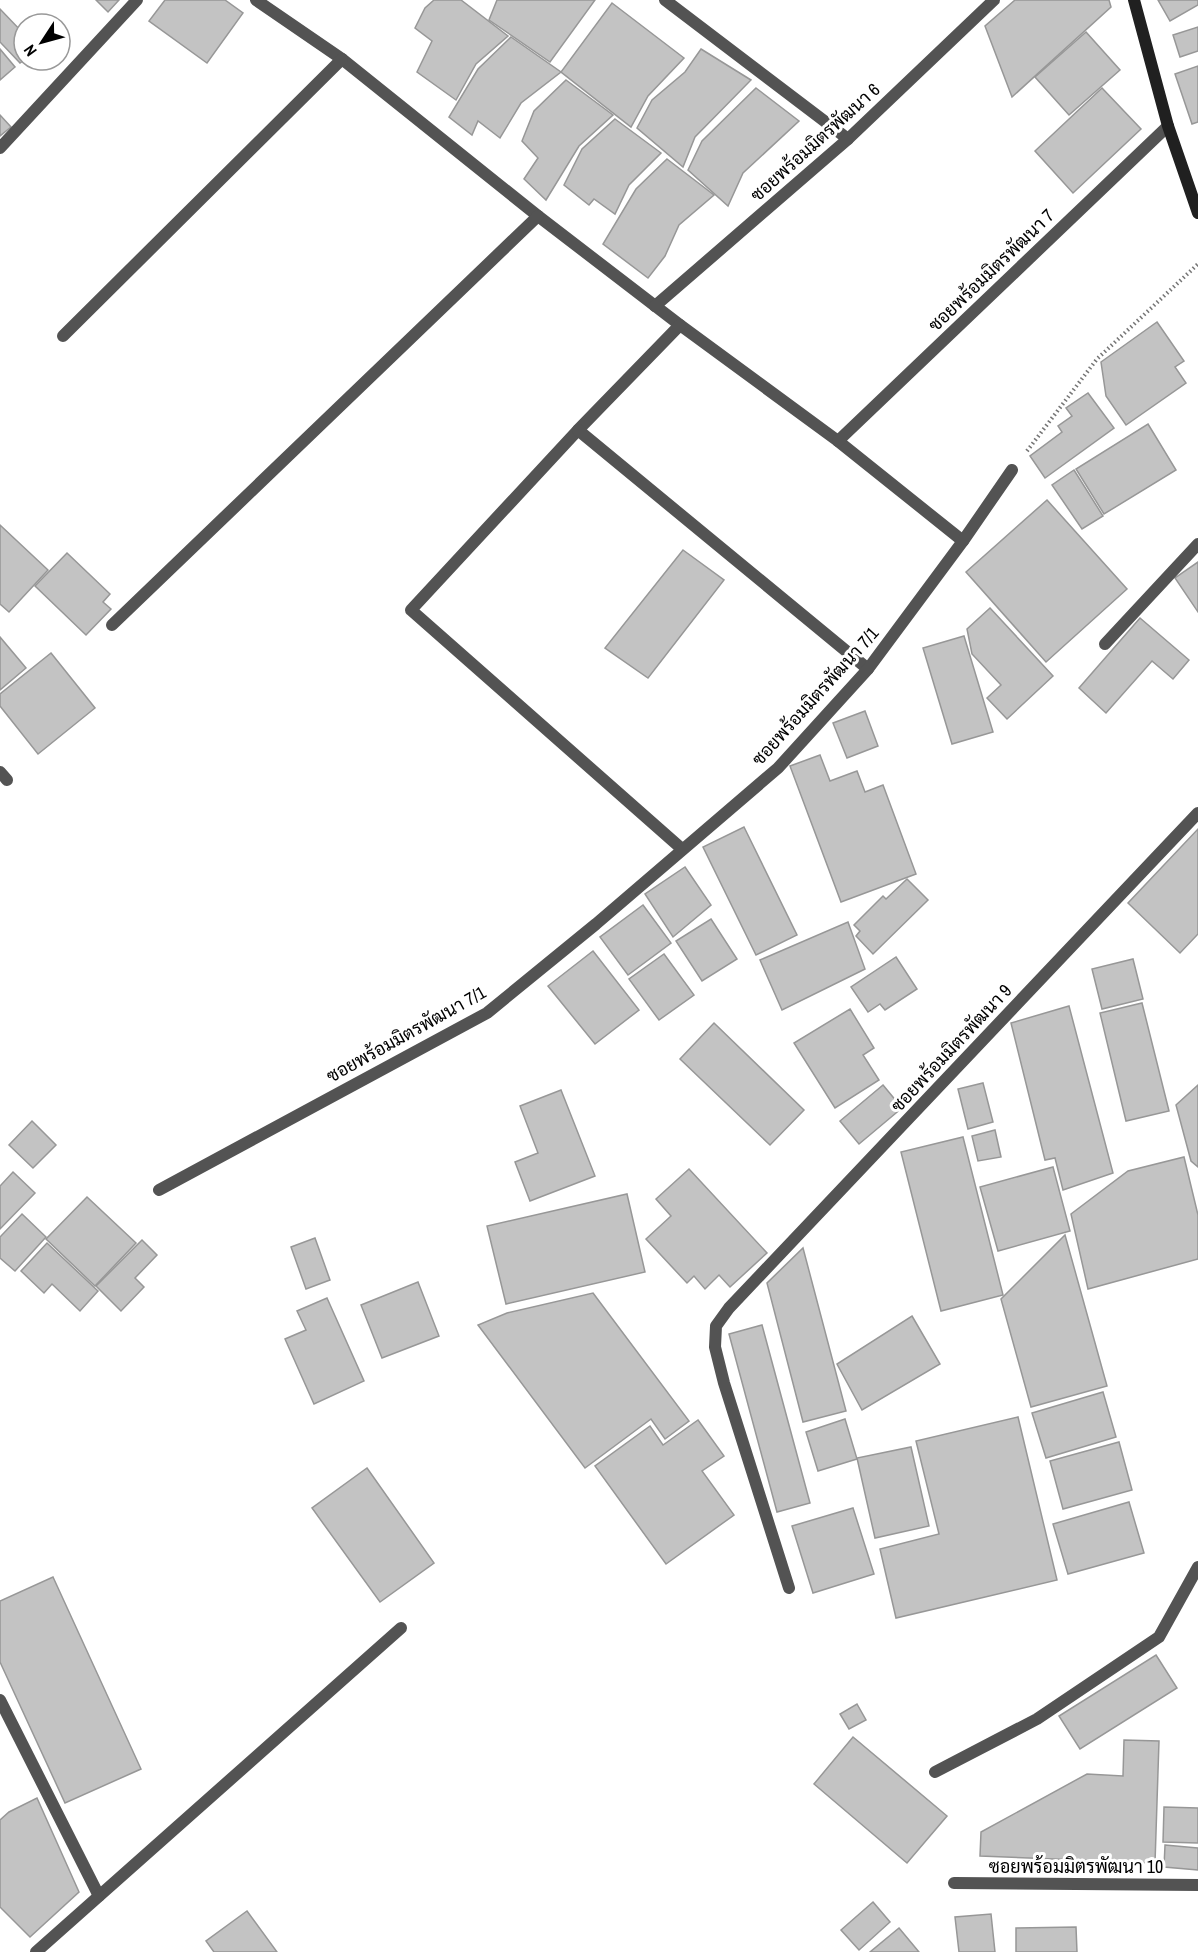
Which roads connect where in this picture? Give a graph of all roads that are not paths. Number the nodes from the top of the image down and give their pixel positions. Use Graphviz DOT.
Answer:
graph roads {
  1 [pos="137,0"];
  2 [pos="256,0"];
  3 [pos="665,0"];
  4 [pos="994,0"];
  5 [pos="1134,0"];
  6 [pos="342,59"];
  7 [pos="1168,126"];
  8 [pos="848,139"];
  9 [pos="0,148"];
  10 [pos="1198,213"];
  11 [pos="538,216"];
  12 [pos="655,306"];
  13 [pos="680,325"];
  14 [pos="63,336"];
  15 [pos="578,430"];
  16 [pos="838,441"];
  17 [pos="1012,470"];
  18 [pos="963,541"];
  19 [pos="1198,544"];
  20 [pos="112,625"];
  21 [pos="1105,644"];
  22 [pos="868,669"];
  23 [pos="1198,813"];
  24 [pos="682,849"];
  25 [pos="159,1190"];
  26 [pos="1198,1567"];
  27 [pos="789,1588"];
  28 [pos="401,1628"];
  29 [pos="0,1700"];
  30 [pos="934,1772"];
  31 [pos="954,1883"];
  32 [pos="1198,1885"];
  33 [pos="99,1896"];
  34 [pos="36,1952"];
  1 -- 9 [label="street"];
  2 -- 6 [label="street"];
  3 -- 8 [label="street"];
  4 -- 8 [label="street, ซอยพร้อมมิตรพัฒนา 6"];
  5 -- 7 [label="street"];
  6 -- 11 [label="street"];
  6 -- 14 [label="street"];
  7 -- 10 [label="street"];
  7 -- 16 [label="street, ซอยพร้อมมิตรพัฒนา 7"];
  8 -- 12 [label="street, ซอยพร้อมมิตรพัฒนา 6"];
  11 -- 12 [label="street"];
  11 -- 20 [label="street"];
  12 -- 13 [label="street"];
  13 -- 15 [label="street"];
  13 -- 16 [label="street"];
  15 -- 22 [label="street"];
  15 -- 24 [label="street"];
  16 -- 18 [label="street"];
  17 -- 18 [label="street, ซอยพร้อมมิตรพัฒนา 7/1"];
  18 -- 22 [label="street, ซอยพร้อมมิตรพัฒนา 7/1"];
  19 -- 21 [label="street"];
  22 -- 24 [label="street, ซอยพร้อมมิตรพัฒนา 7/1"];
  23 -- 27 [label="street, ซอยพร้อมมิตรพัฒนา 9"];
  24 -- 25 [label="street, ซอยพร้อมมิตรพัฒนา 7/1"];
  26 -- 30 [label="street"];
  28 -- 33 [label="street"];
  29 -- 33 [label="street"];
  31 -- 32 [label="street, ซอยพร้อมมิตรพัฒนา 10"];
  33 -- 34 [label="street"];
}
